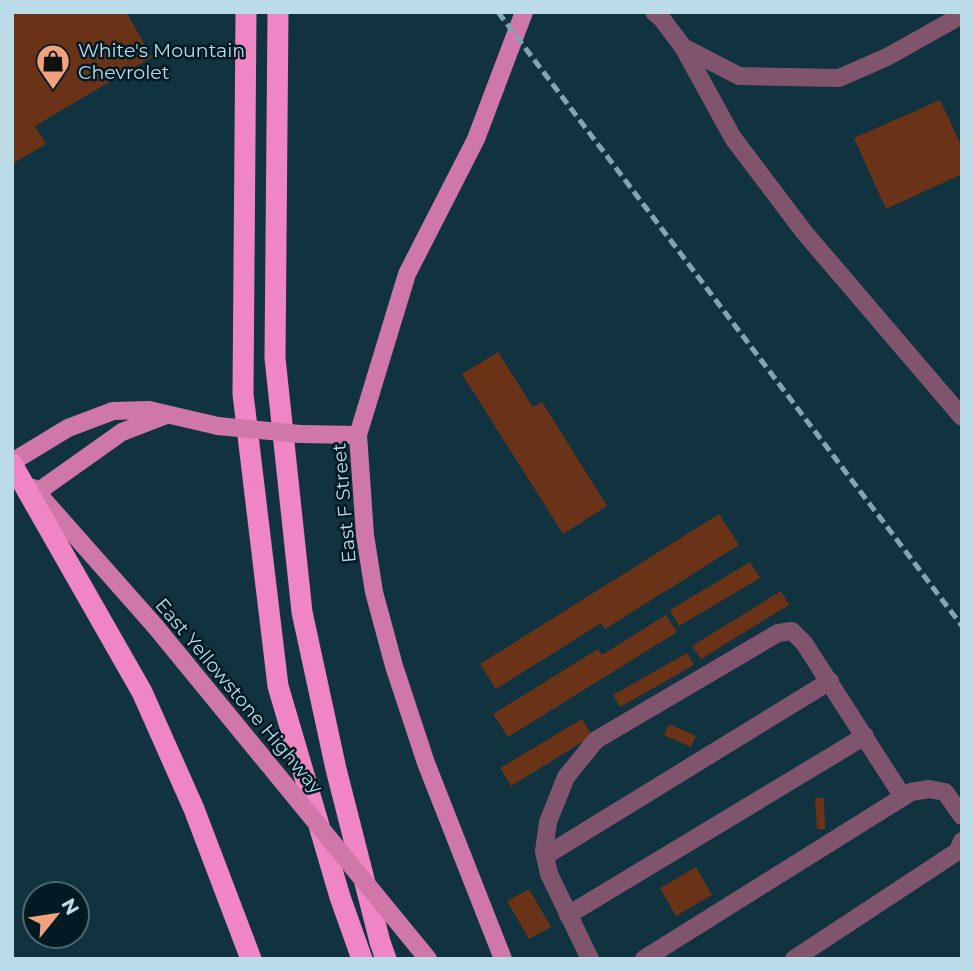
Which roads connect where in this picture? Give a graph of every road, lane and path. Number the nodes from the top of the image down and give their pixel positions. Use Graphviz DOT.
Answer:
graph roads {
  1 [pos="246,12"];
  2 [pos="278,12"];
  3 [pos="524,12"];
  4 [pos="654,12"];
  5 [pos="962,15"];
  6 [pos="683,47"];
  7 [pos="166,415"];
  8 [pos="962,417"];
  9 [pos="358,435"];
  10 [pos="12,464"];
  11 [pos="36,493"];
  12 [pos="830,681"];
  13 [pos="865,736"];
  14 [pos="903,797"];
  15 [pos="962,816"];
  16 [pos="962,841"];
  17 [pos="545,856"];
  18 [pos="568,915"];
  19 [pos="251,959"];
  20 [pos="362,959"];
  21 [pos="386,959"];
  22 [pos="428,959"];
  23 [pos="503,959"];
  24 [pos="590,959"];
  25 [pos="644,959"];
  26 [pos="794,959"];
  1 -- 20 [label="highway"];
  2 -- 21 [label="highway"];
  3 -- 9 [label="main road, East F Street"];
  4 -- 6 [label="street"];
  5 -- 6 [label="street"];
  6 -- 8 [label="street"];
  7 -- 9 [label="main road, bridge"];
  7 -- 10 [label="main road"];
  7 -- 11 [label="main road"];
  9 -- 23 [label="main road, East F Street"];
  10 -- 11 [label="main road, East Yellowstone Highway"];
  10 -- 19 [label="highway"];
  11 -- 22 [label="main road, East Yellowstone Highway, bridge"];
  12 -- 13 [label="street"];
  12 -- 17 [label="street"];
  12 -- 17 [label="street"];
  13 -- 14 [label="street"];
  13 -- 18 [label="street"];
  14 -- 15 [label="street"];
  14 -- 25 [label="street"];
  16 -- 26 [label="street"];
  17 -- 18 [label="street"];
  18 -- 24 [label="street"];
}
